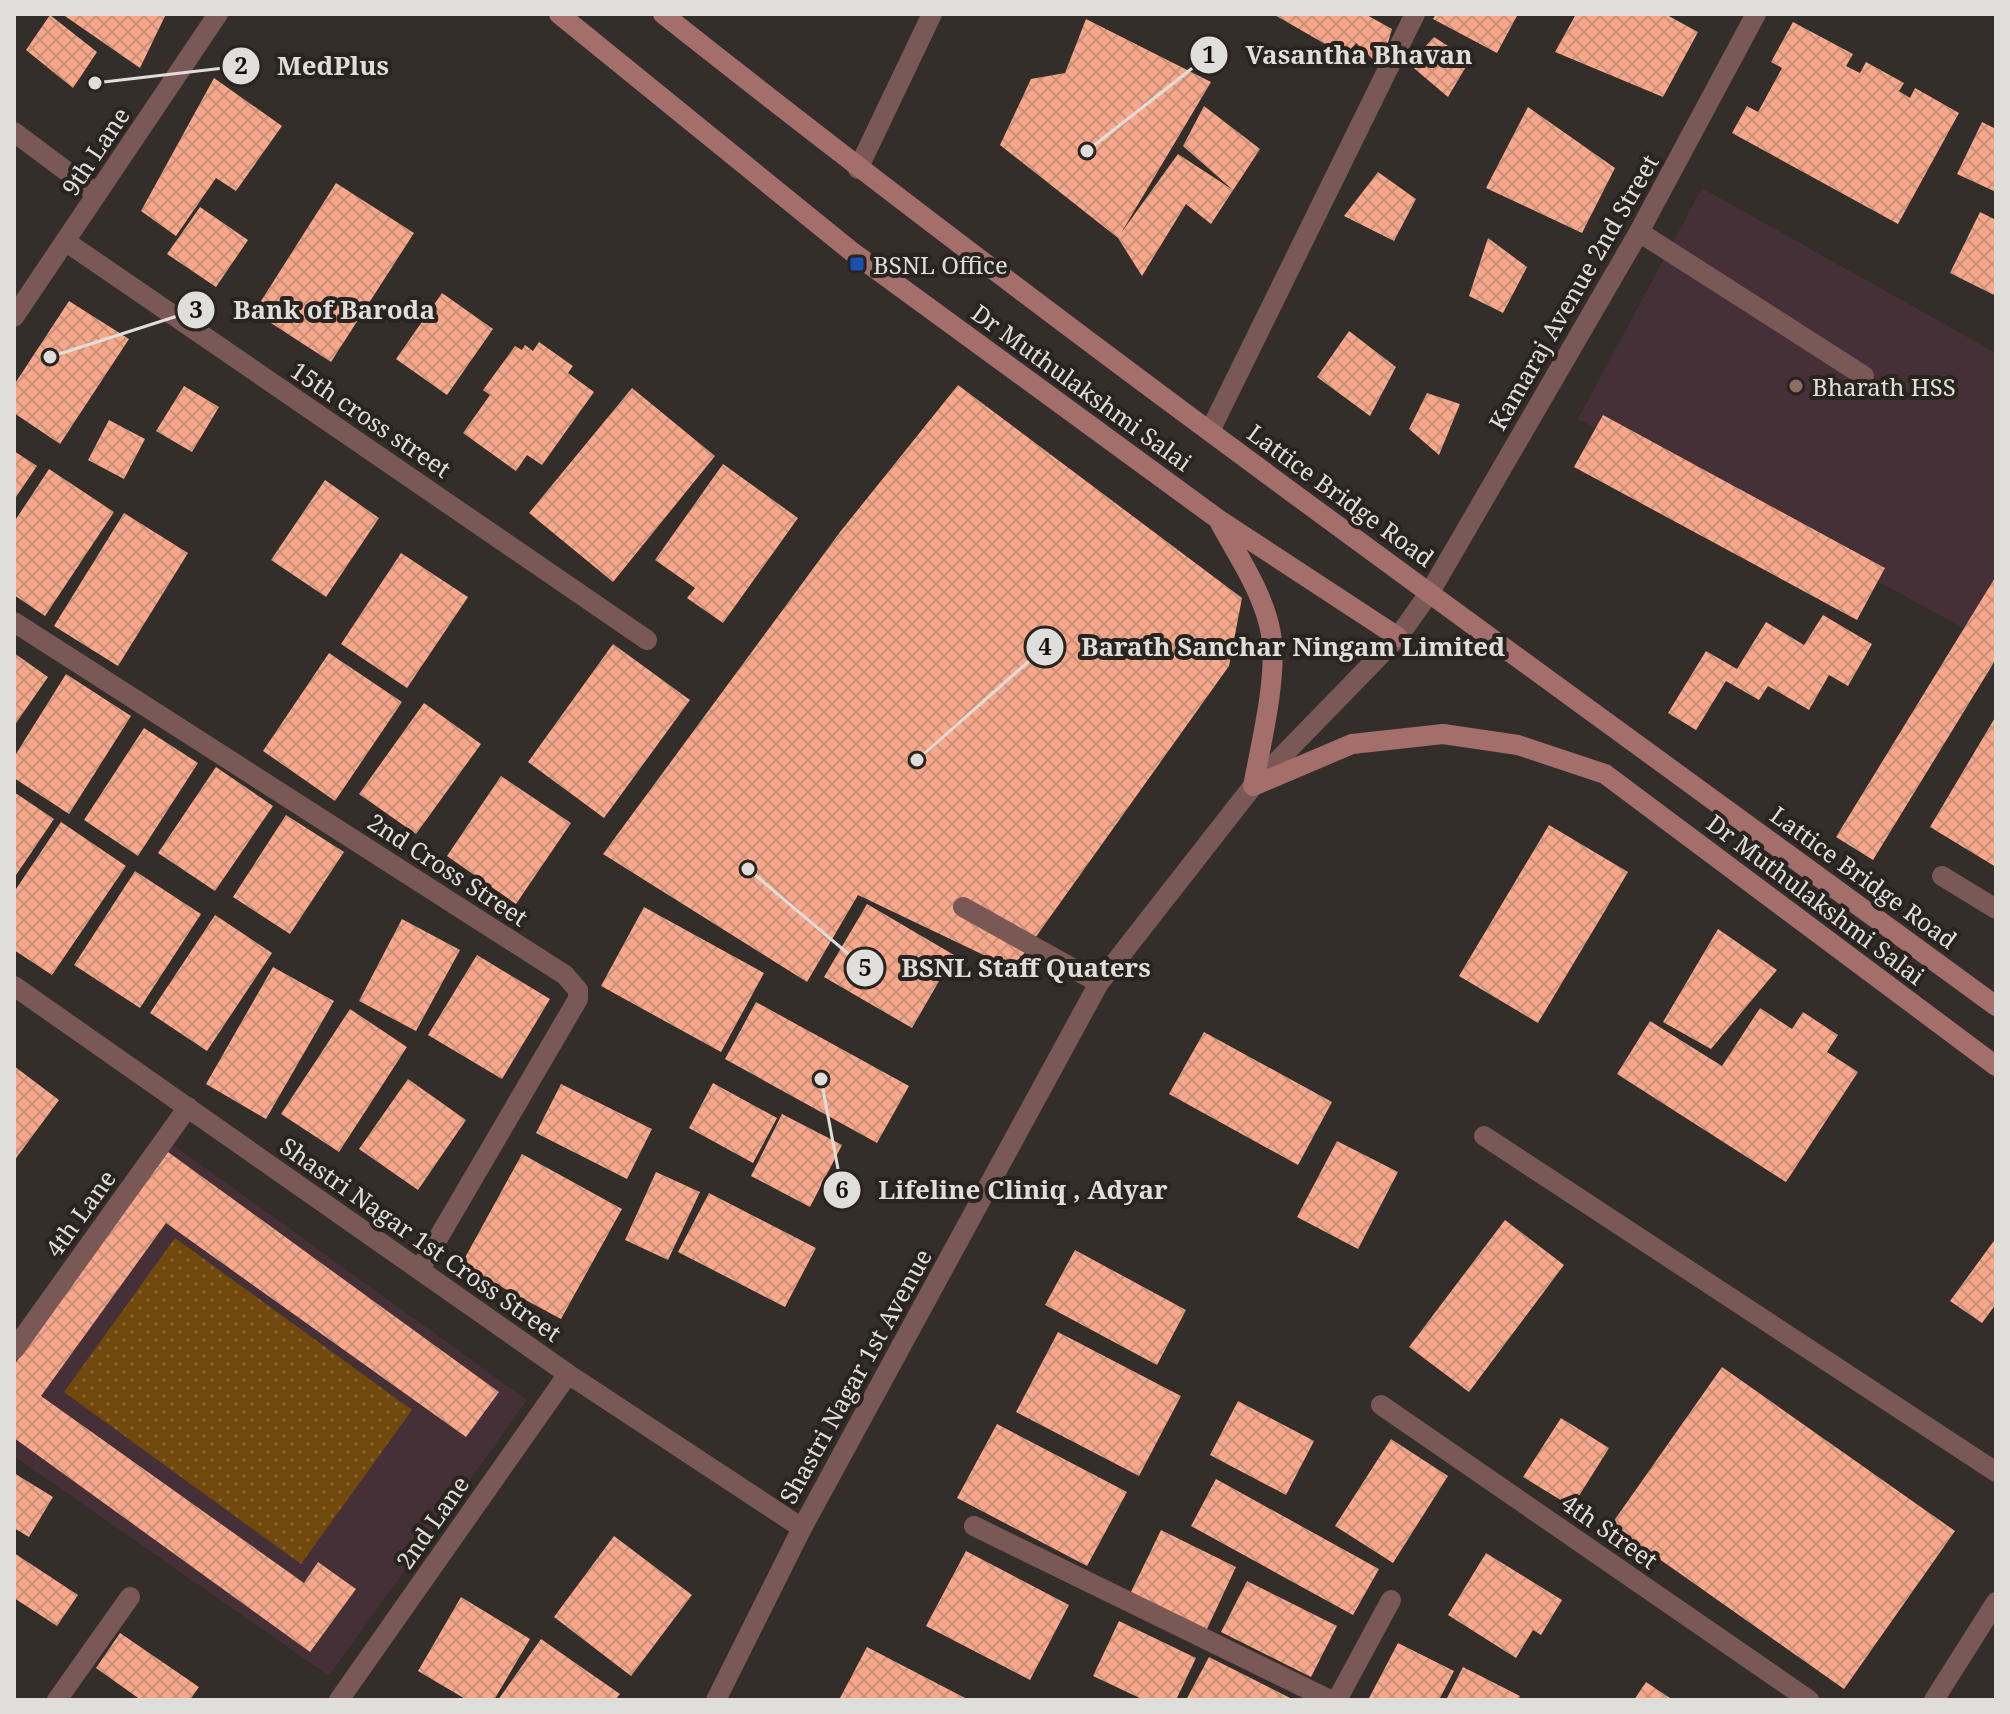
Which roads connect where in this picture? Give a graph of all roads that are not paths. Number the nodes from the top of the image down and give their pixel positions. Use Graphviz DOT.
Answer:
graph roads {
  1 [pos="218,14"];
  2 [pos="559,14"];
  3 [pos="663,14"];
  4 [pos="932,14"];
  5 [pos="1415,14"];
  6 [pos="1756,14"];
  7 [pos="14,132"];
  8 [pos="858,169"];
  9 [pos="97,194"];
  10 [pos="1639,232"];
  11 [pos="65,241"];
  12 [pos="14,317"];
  13 [pos="1864,376"];
  14 [pos="1210,431"];
  15 [pos="1218,519"];
  16 [pos="1430,592"];
  17 [pos="14,622"];
  18 [pos="1398,637"];
  19 [pos="647,640"];
  20 [pos="1253,786"];
  21 [pos="1942,876"];
  22 [pos="963,907"];
  23 [pos="1996,909"];
  24 [pos="1099,983"];
  25 [pos="14,986"];
  26 [pos="1996,1006"];
  27 [pos="1996,1066"];
  28 [pos="188,1107"];
  29 [pos="1484,1136"];
  30 [pos="420,1269"];
  31 [pos="14,1350"];
  32 [pos="568,1374"];
  33 [pos="1381,1405"];
  34 [pos="1996,1472"];
  35 [pos="974,1526"];
  36 [pos="802,1528"];
  37 [pos="130,1597"];
  38 [pos="1391,1600"];
  39 [pos="1996,1602"];
  40 [pos="57,1700"];
  41 [pos="339,1700"];
  42 [pos="716,1700"];
  43 [pos="1330,1700"];
  44 [pos="1337,1700"];
  45 [pos="1809,1700"];
  46 [pos="1934,1700"];
  1 -- 9 [label="street, 9th Lane"];
  2 -- 15 [label="main road, Dr Muthulakshmi Salai"];
  3 -- 8 [label="main road, Lattice Bridge Road"];
  4 -- 8 [label="street"];
  5 -- 14 [label="street"];
  6 -- 10 [label="street, Kamaraj Avenue 2nd Street"];
  7 -- 9 [label="street"];
  8 -- 14 [label="main road, Lattice Bridge Road"];
  9 -- 11 [label="street, 9th Lane"];
  10 -- 13 [label="street"];
  10 -- 16 [label="street, Kamaraj Avenue 2nd Street"];
  11 -- 12 [label="street, 9th Lane"];
  11 -- 19 [label="street, 15th cross street"];
  14 -- 16 [label="main road, Lattice Bridge Road"];
  15 -- 18 [label="main road, Dr Muthulakshmi Salai"];
  15 -- 20 [label="main road"];
  16 -- 18 [label="street, Shastri Nagar 1st Avenue"];
  16 -- 26 [label="main road, Lattice Bridge Road"];
  17 -- 30 [label="street, 2nd Cross Street"];
  18 -- 20 [label="street, Shastri Nagar 1st Avenue"];
  20 -- 24 [label="street, Shastri Nagar 1st Avenue"];
  20 -- 27 [label="main road, Dr Muthulakshmi Salai"];
  21 -- 23 [label="street"];
  22 -- 24 [label="street"];
  24 -- 36 [label="street, Shastri Nagar 1st Avenue"];
  25 -- 28 [label="street, Shastri Nagar 1st Cross Street"];
  28 -- 30 [label="street, Shastri Nagar 1st Cross Street"];
  28 -- 31 [label="street, 4th Lane"];
  29 -- 34 [label="street"];
  30 -- 32 [label="street, Shastri Nagar 1st Cross Street"];
  32 -- 36 [label="street, Shastri Nagar 1st Cross Street"];
  32 -- 41 [label="street, 2nd Lane"];
  33 -- 45 [label="street, 4th Street"];
  35 -- 43 [label="street"];
  36 -- 42 [label="street, Shastri Nagar 1st Avenue"];
  37 -- 40 [label="street"];
  38 -- 44 [label="street"];
  39 -- 46 [label="street"];
}
